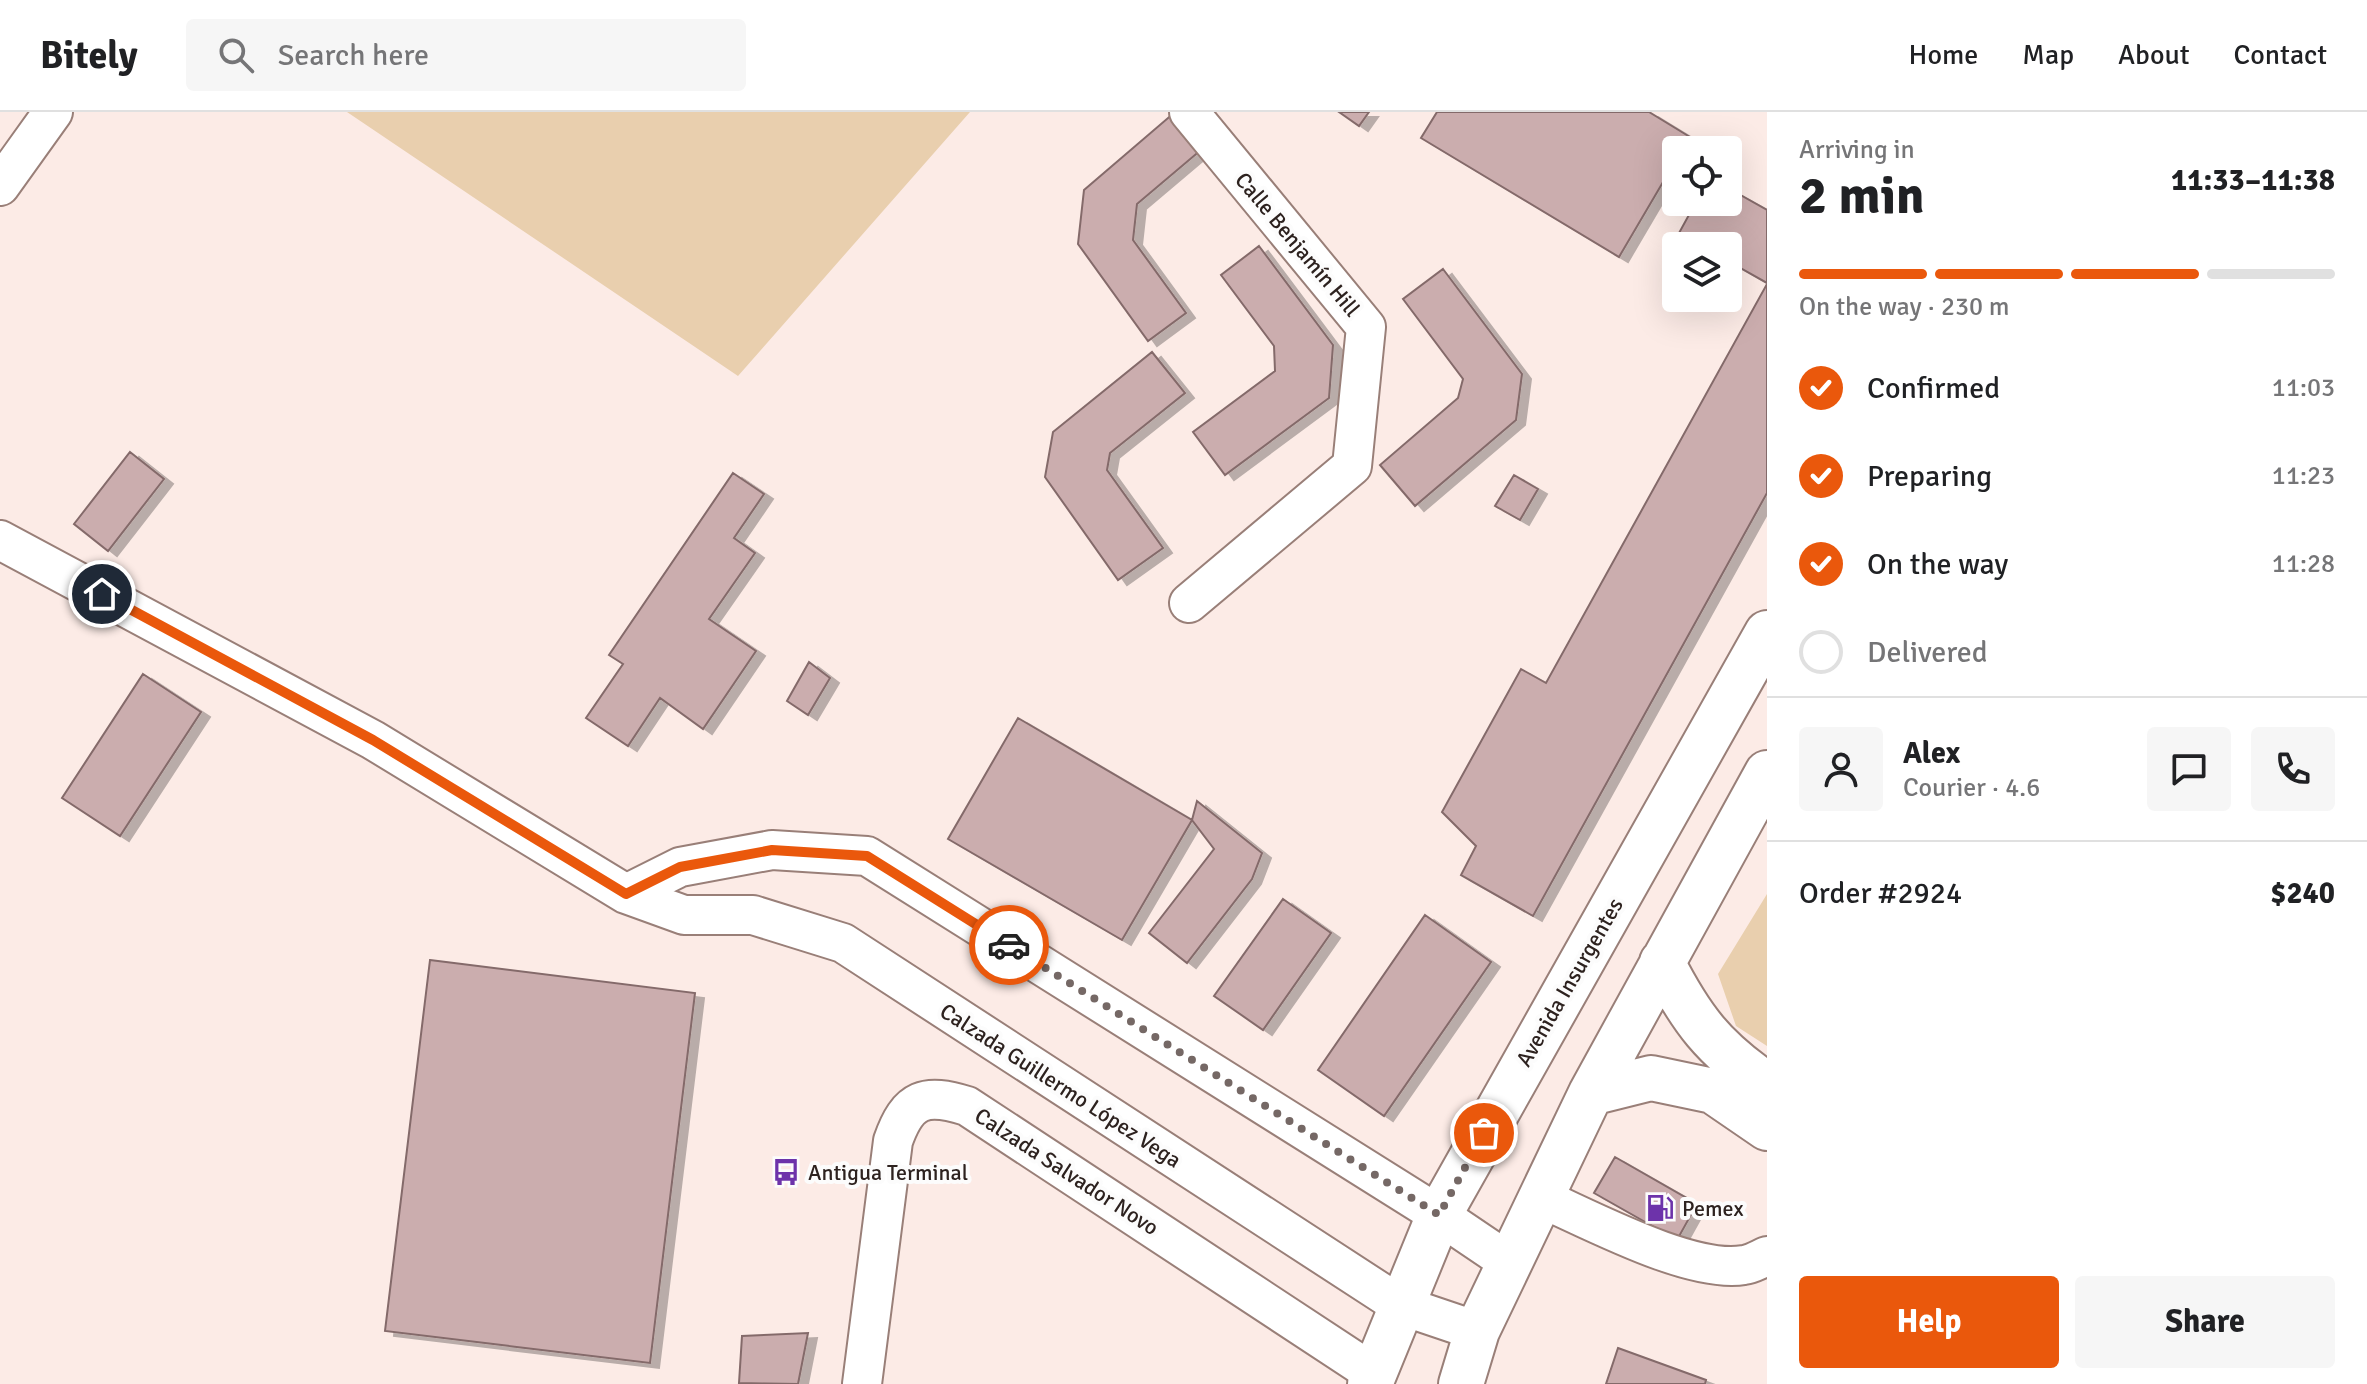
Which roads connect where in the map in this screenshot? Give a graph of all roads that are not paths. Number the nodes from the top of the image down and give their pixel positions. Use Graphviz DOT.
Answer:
graph roads {
  1 [pos="53,112"];
  2 [pos="1189,112"];
  3 [pos="0,186"];
  4 [pos="0,540"];
  5 [pos="1189,603"];
  6 [pos="1767,633"];
  7 [pos="1767,773"];
  8 [pos="626,894"];
  9 [pos="1662,962"];
  10 [pos="1767,1085"];
  11 [pos="1591,1093"];
  12 [pos="1767,1128"];
  13 [pos="1541,1198"];
  14 [pos="1439,1215"];
  15 [pos="1767,1256"];
  16 [pos="1510,1263"];
  17 [pos="1400,1305"];
  18 [pos="1477,1331"];
  19 [pos="1371,1378"];
  20 [pos="862,1384"];
  21 [pos="1461,1384"];
  1 -- 3 [label="street"];
  2 -- 5 [label="street, Calle Benjamín Hill"];
  4 -- 8 [label="street, Calzada Guillermo López Vega"];
  6 -- 14 [label="main road, Avenida Insurgentes"];
  7 -- 9 [label="main road"];
  8 -- 14 [label="street"];
  8 -- 17 [label="street, Calzada Guillermo López Vega"];
  9 -- 10 [label="main road"];
  9 -- 11 [label="main road"];
  11 -- 12 [label="main road"];
  11 -- 13 [label="main road"];
  13 -- 15 [label="street"];
  13 -- 16 [label="main road"];
  14 -- 16 [label="street"];
  14 -- 17 [label="main road, Avenida Insurgentes"];
  16 -- 18 [label="main road"];
  17 -- 18 [label="street, Calzada Guillermo López Vega"];
  17 -- 19 [label="main road, Avenida Insurgentes"];
  18 -- 21 [label="main road"];
  19 -- 20 [label="street, Calzada Salvador Novo"];
}
